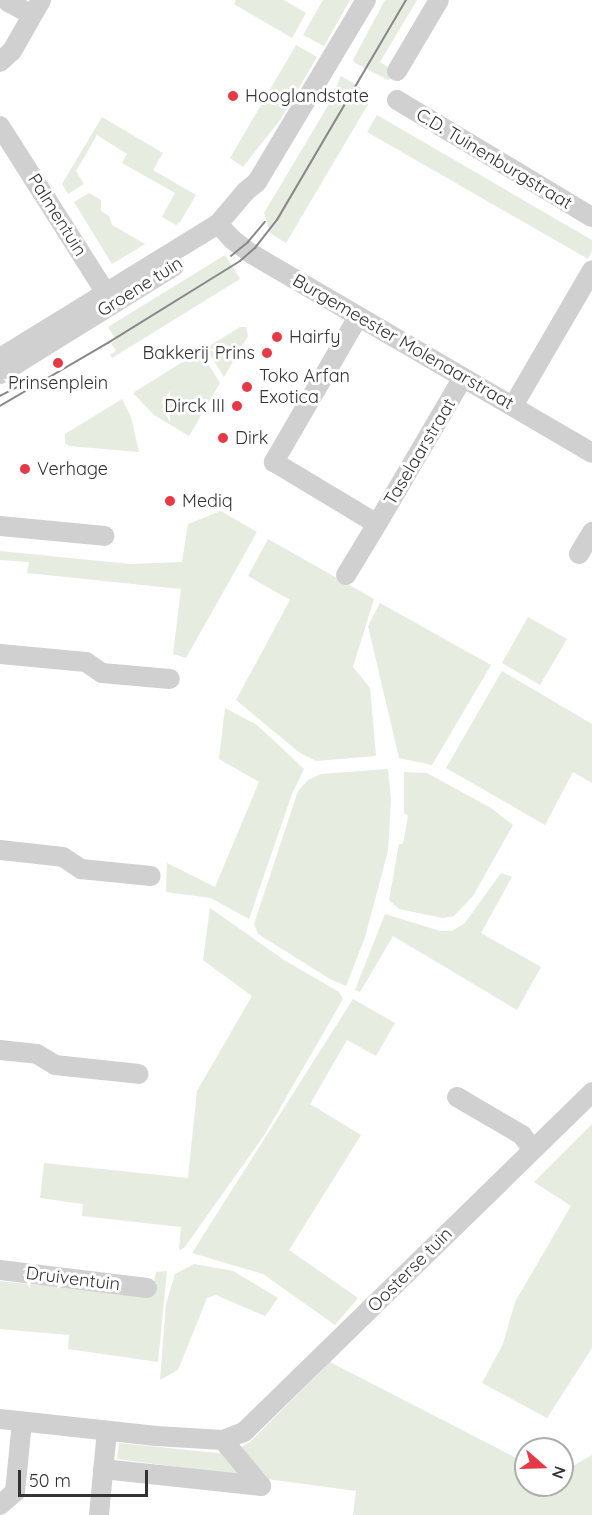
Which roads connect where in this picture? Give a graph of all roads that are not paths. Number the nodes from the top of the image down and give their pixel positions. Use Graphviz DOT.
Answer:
graph roads {
  1 [pos="366,0"];
  2 [pos="439,0"];
  3 [pos="9,2"];
  4 [pos="37,7"];
  5 [pos="0,62"];
  6 [pos="398,70"];
  7 [pos="397,100"];
  8 [pos="0,126"];
  9 [pos="592,217"];
  10 [pos="222,229"];
  11 [pos="592,270"];
  12 [pos="109,298"];
  13 [pos="358,316"];
  14 [pos="0,358"];
  15 [pos="0,374"];
  16 [pos="462,379"];
  17 [pos="513,406"];
  18 [pos="592,453"];
  19 [pos="377,524"];
  20 [pos="0,526"];
  21 [pos="592,532"];
  22 [pos="105,536"];
  23 [pos="579,554"];
  24 [pos="346,575"];
  25 [pos="0,654"];
  26 [pos="170,679"];
  27 [pos="0,850"];
  28 [pos="151,876"];
  29 [pos="0,1050"];
  30 [pos="138,1074"];
  31 [pos="592,1092"];
  32 [pos="457,1097"];
  33 [pos="532,1149"];
  34 [pos="0,1270"];
  35 [pos="147,1288"];
  36 [pos="0,1419"];
  37 [pos="22,1422"];
  38 [pos="107,1431"];
  39 [pos="223,1440"];
  40 [pos="104,1469"];
  41 [pos="0,1505"];
  42 [pos="99,1515"];
  1 -- 10 [label="street, Groene tuin"];
  2 -- 6 [label="street"];
  3 -- 4 [label="street"];
  4 -- 5 [label="street"];
  7 -- 9 [label="street, C.D. Tuinenburgstraat"];
  8 -- 12 [label="street, Palmentuin"];
  10 -- 12 [label="street, Groene tuin"];
  10 -- 13 [label="street, Burgemeester Molenaarstraat"];
  11 -- 17 [label="street"];
  12 -- 14 [label="street, Groene tuin"];
  12 -- 15 [label="street, Groene tuin"];
  13 -- 16 [label="street, Burgemeester Molenaarstraat"];
  13 -- 19 [label="street, Taselaarstraat"];
  16 -- 17 [label="street, Burgemeester Molenaarstraat"];
  16 -- 19 [label="street, Taselaarstraat"];
  17 -- 18 [label="street, Burgemeester Molenaarstraat"];
  19 -- 24 [label="street, Taselaarstraat"];
  20 -- 22 [label="street"];
  21 -- 23 [label="street"];
  25 -- 26 [label="street"];
  27 -- 28 [label="street"];
  29 -- 30 [label="street"];
  31 -- 33 [label="street, Oosterse tuin"];
  32 -- 33 [label="street"];
  33 -- 39 [label="street, Oosterse tuin"];
  34 -- 35 [label="street, Druiventuin"];
  36 -- 37 [label="street"];
  37 -- 38 [label="street"];
  37 -- 41 [label="street"];
  38 -- 39 [label="street"];
  38 -- 40 [label="street"];
  39 -- 40 [label="street"];
  40 -- 42 [label="street"];
}
